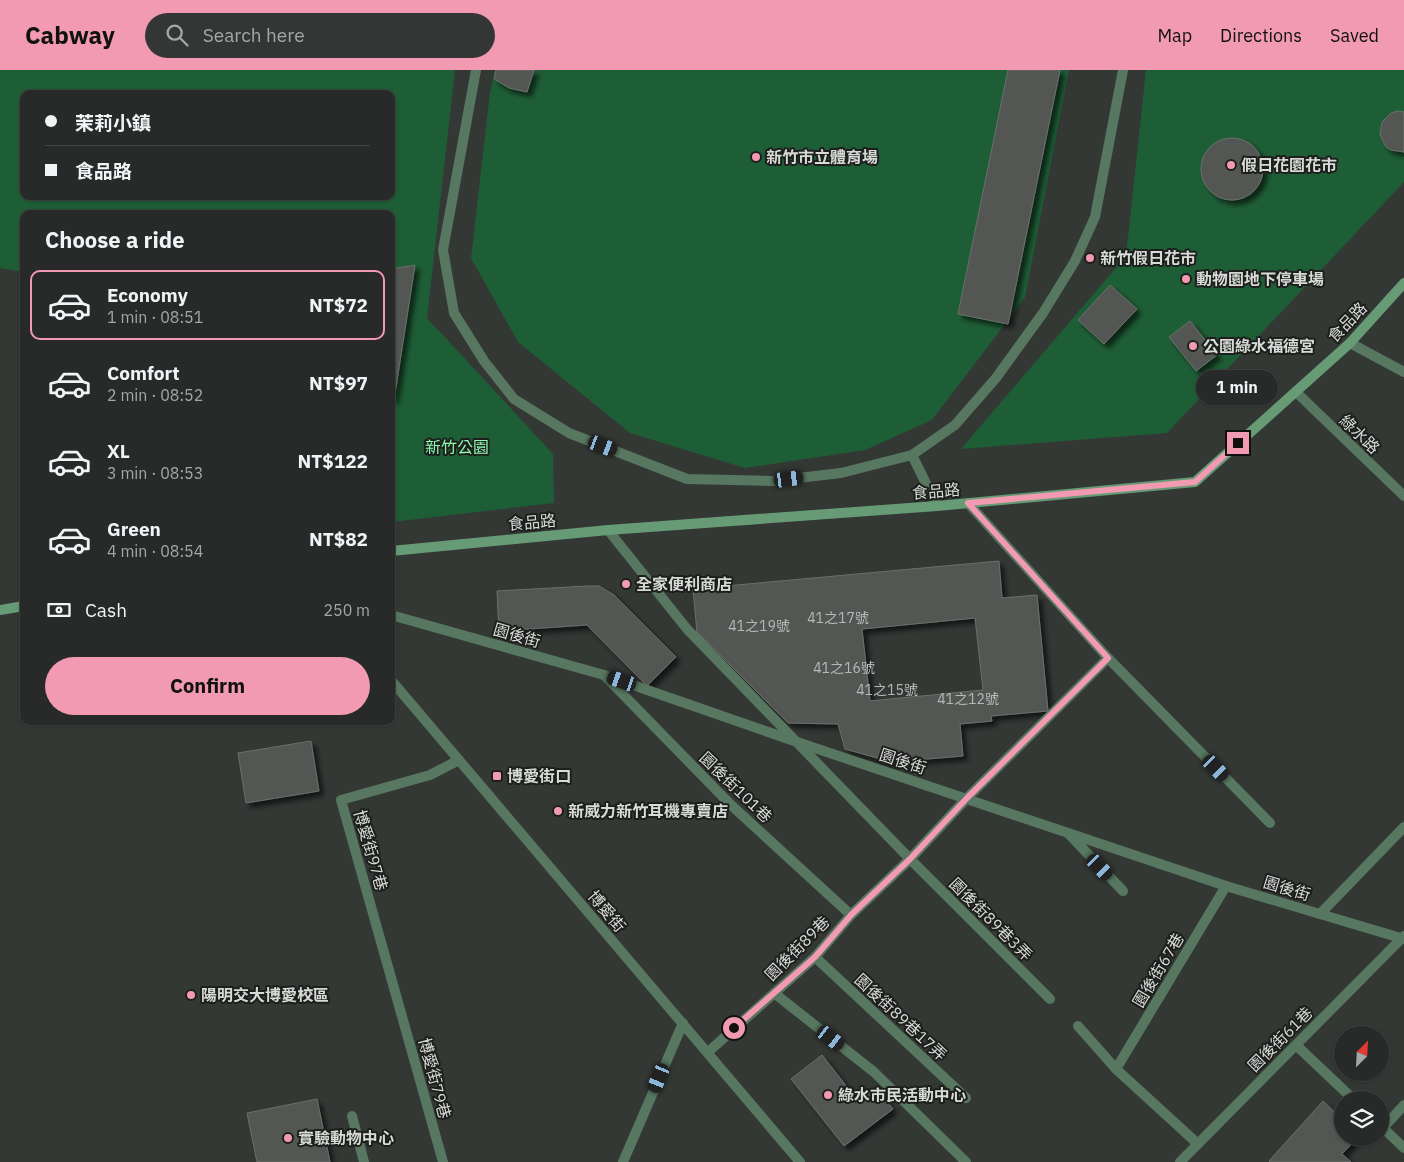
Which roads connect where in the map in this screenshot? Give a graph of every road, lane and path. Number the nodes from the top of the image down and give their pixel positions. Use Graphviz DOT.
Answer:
graph roads {
  1 [pos="476,70"];
  2 [pos="1123,70"];
  3 [pos="1404,283"];
  4 [pos="1350,343"];
  5 [pos="1404,372"];
  6 [pos="1296,392"];
  7 [pos="912,455"];
  8 [pos="1404,496"];
  9 [pos="968,503"];
  10 [pos="937,506"];
  11 [pos="608,530"];
  12 [pos="395,550"];
  13 [pos="20,607"];
  14 [pos="0,610"];
  15 [pos="395,616"];
  16 [pos="1108,658"];
  17 [pos="604,675"];
  18 [pos="395,685"];
  19 [pos="797,742"];
  20 [pos="460,760"];
  21 [pos="967,798"];
  22 [pos="1270,823"];
  23 [pos="1404,827"];
  24 [pos="1066,831"];
  25 [pos="910,859"];
  26 [pos="1226,886"];
  27 [pos="1123,891"];
  28 [pos="1320,914"];
  29 [pos="851,915"];
  30 [pos="1403,938"];
  31 [pos="815,957"];
  32 [pos="774,993"];
  33 [pos="1050,999"];
  34 [pos="398,1001"];
  35 [pos="683,1023"];
  36 [pos="1078,1026"];
  37 [pos="1296,1045"];
  38 [pos="708,1052"];
  39 [pos="1116,1069"];
  40 [pos="1345,1091"];
  41 [pos="966,1098"];
  42 [pos="1404,1105"];
  43 [pos="352,1116"];
  44 [pos="1389,1119"];
  45 [pos="1389,1134"];
  46 [pos="1198,1144"];
  47 [pos="1404,1148"];
  48 [pos="364,1162"];
  49 [pos="443,1162"];
  50 [pos="623,1162"];
  51 [pos="800,1162"];
  52 [pos="966,1162"];
  53 [pos="1180,1162"];
  1 -- 7 [label="street"];
  2 -- 7 [label="street"];
  3 -- 4 [label="street, 食品路"];
  4 -- 5 [label="street"];
  4 -- 6 [label="street, 食品路"];
  6 -- 8 [label="street, 綠水路"];
  6 -- 9 [label="street, 食品路"];
  7 -- 10 [label="street"];
  9 -- 10 [label="street, 食品路"];
  9 -- 16 [label="street"];
  10 -- 11 [label="street, 食品路"];
  11 -- 12 [label="street, 食品路"];
  11 -- 19 [label="street, 園後街89巷3弄"];
  13 -- 14 [label="street"];
  15 -- 17 [label="street, 園後街"];
  16 -- 21 [label="street, 園後街89巷"];
  16 -- 22 [label="street"];
  17 -- 19 [label="street, 園後街"];
  17 -- 29 [label="street, 園後街101巷"];
  18 -- 20 [label="street, 博愛街"];
  19 -- 21 [label="street, 園後街"];
  19 -- 25 [label="street, 園後街89巷3弄"];
  20 -- 34 [label="street, 博愛街97巷"];
  20 -- 35 [label="street, 博愛街"];
  21 -- 24 [label="street, 園後街"];
  21 -- 25 [label="street, 園後街89巷"];
  23 -- 28 [label="street"];
  24 -- 26 [label="street, 園後街"];
  24 -- 27 [label="street"];
  25 -- 29 [label="street, 園後街89巷"];
  25 -- 33 [label="street, 園後街89巷3弄"];
  26 -- 28 [label="street, 園後街"];
  26 -- 39 [label="street, 園後街67巷"];
  28 -- 30 [label="street, 園後街"];
  29 -- 31 [label="street, 園後街89巷"];
  30 -- 37 [label="street, 園後街61巷"];
  31 -- 32 [label="street, 園後街89巷"];
  31 -- 41 [label="street, 園後街89巷17弄"];
  32 -- 38 [label="street, 園後街89巷"];
  32 -- 52 [label="street"];
  34 -- 49 [label="street, 博愛街79巷"];
  35 -- 38 [label="street, 博愛街"];
  35 -- 50 [label="street"];
  36 -- 39 [label="street"];
  37 -- 40 [label="street"];
  37 -- 46 [label="street, 園後街61巷"];
  38 -- 51 [label="street, 博愛街"];
  39 -- 46 [label="street"];
  42 -- 44 [label="street"];
  43 -- 48 [label="street"];
  45 -- 47 [label="street"];
  46 -- 53 [label="street, 園後街61巷"];
}
